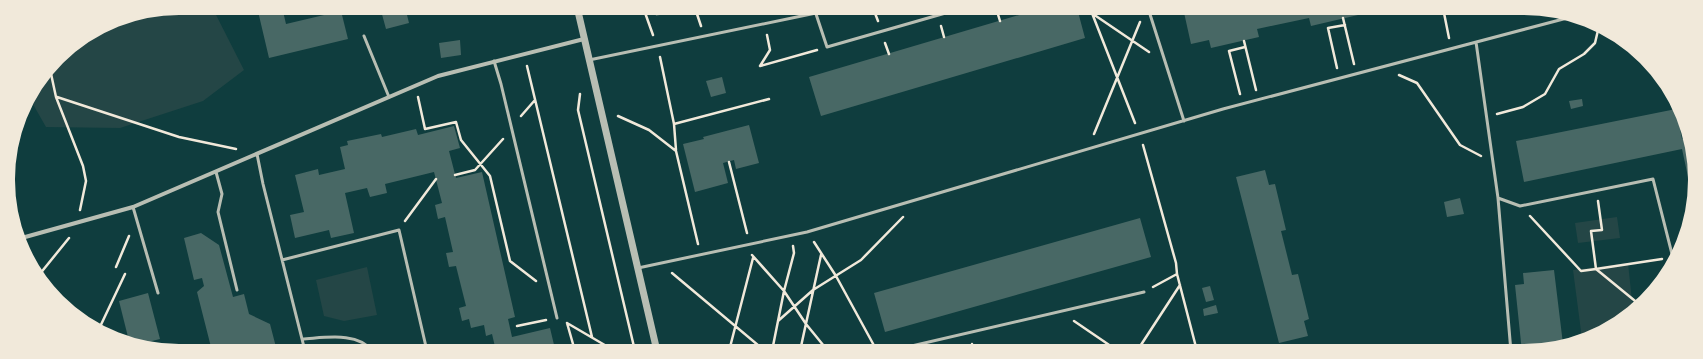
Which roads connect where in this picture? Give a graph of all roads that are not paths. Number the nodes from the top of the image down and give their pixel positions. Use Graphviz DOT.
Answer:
graph roads {
  1 [pos="579,14"];
  2 [pos="811,14"];
  3 [pos="816,14"];
  4 [pos="942,14"];
  5 [pos="1150,14"];
  6 [pos="1563,19"];
  7 [pos="364,36"];
  8 [pos="584,39"];
  9 [pos="1476,42"];
  10 [pos="589,60"];
  11 [pos="494,61"];
  12 [pos="389,97"];
  13 [pos="1184,121"];
  14 [pos="257,154"];
  15 [pos="216,172"];
  16 [pos="1498,198"];
  17 [pos="133,207"];
  18 [pos="24,236"];
  19 [pos="1672,253"];
  20 [pos="282,260"];
  21 [pos="638,268"];
  22 [pos="237,290"];
  23 [pos="1144,292"];
  24 [pos="158,293"];
  25 [pos="557,318"];
  26 [pos="302,339"];
  27 [pos="304,345"];
  28 [pos="367,345"];
  29 [pos="426,345"];
  30 [pos="656,345"];
  31 [pos="916,345"];
  32 [pos="1510,345"];
  1 -- 8 [label="street"];
  2 -- 10 [label="lane"];
  3 -- 4 [label="lane"];
  5 -- 13 [label="lane"];
  6 -- 9 [label="lane"];
  7 -- 12 [label="lane"];
  8 -- 10 [label="street"];
  8 -- 11 [label="street"];
  9 -- 13 [label="lane"];
  9 -- 16 [label="lane"];
  10 -- 21 [label="street"];
  11 -- 12 [label="street"];
  11 -- 25 [label="lane"];
  12 -- 14 [label="street"];
  13 -- 21 [label="lane"];
  14 -- 15 [label="street"];
  14 -- 20 [label="lane"];
  15 -- 17 [label="street"];
  15 -- 22 [label="lane"];
  16 -- 19 [label="lane"];
  16 -- 32 [label="lane"];
  17 -- 18 [label="street"];
  17 -- 24 [label="lane"];
  20 -- 26 [label="lane"];
  20 -- 29 [label="lane"];
  21 -- 30 [label="street"];
  23 -- 31 [label="lane"];
  26 -- 27 [label="lane"];
  26 -- 28 [label="lane"];
}
